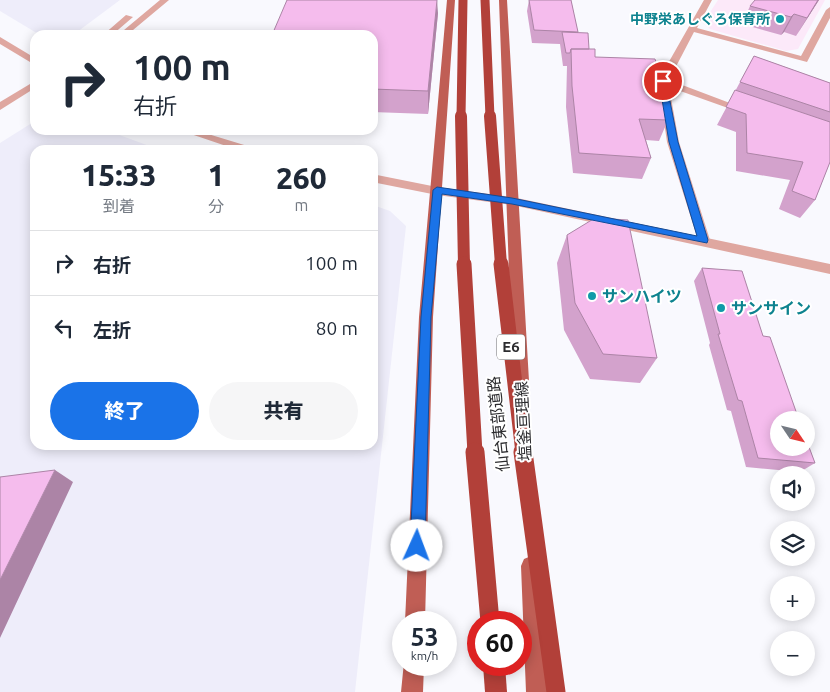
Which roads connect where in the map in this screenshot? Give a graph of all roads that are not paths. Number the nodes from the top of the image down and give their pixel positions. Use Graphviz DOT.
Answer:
graph roads {
  1 [pos="150,0"];
  2 [pos="165,0"];
  3 [pos="451,0"];
  4 [pos="463,0"];
  5 [pos="485,0"];
  6 [pos="503,0"];
  7 [pos="708,0"];
  8 [pos="830,10"];
  9 [pos="113,30"];
  10 [pos="128,30"];
  11 [pos="692,30"];
  12 [pos="0,40"];
  13 [pos="30,59"];
  14 [pos="663,81"];
  15 [pos="30,87"];
  16 [pos="30,100"];
  17 [pos="0,107"];
  18 [pos="756,114"];
  19 [pos="0,119"];
  20 [pos="200,135"];
  21 [pos="234,145"];
  22 [pos="378,179"];
  23 [pos="437,190"];
  24 [pos="512,201"];
  25 [pos="704,240"];
  26 [pos="830,269"];
  27 [pos="414,611"];
  28 [pos="489,611"];
  29 [pos="413,676"];
  30 [pos="495,676"];
  31 [pos="412,692"];
  32 [pos="496,692"];
  33 [pos="537,692"];
  34 [pos="556,692"];
  1 -- 9 [label="street"];
  2 -- 10 [label="street"];
  3 -- 23 [label="main road"];
  4 -- 28 [label="highway, 仙台東部道路, bridge"];
  5 -- 34 [label="highway, 仙台東部道路 / E6, bridge"];
  6 -- 24 [label="main road, 塩釜亘理線"];
  7 -- 11 [label="street"];
  8 -- 11 [label="street"];
  11 -- 14 [label="street"];
  12 -- 13 [label="street"];
  14 -- 18 [label="street"];
  14 -- 25 [label="street"];
  15 -- 17 [label="street"];
  16 -- 19 [label="street"];
  20 -- 21 [label="street"];
  22 -- 23 [label="street"];
  23 -- 24 [label="street"];
  23 -- 27 [label="main road"];
  24 -- 25 [label="street"];
  24 -- 33 [label="main road, 塩釜亘理線"];
  25 -- 26 [label="street"];
  29 -- 31 [label="main road"];
  30 -- 32 [label="highway"];
}
